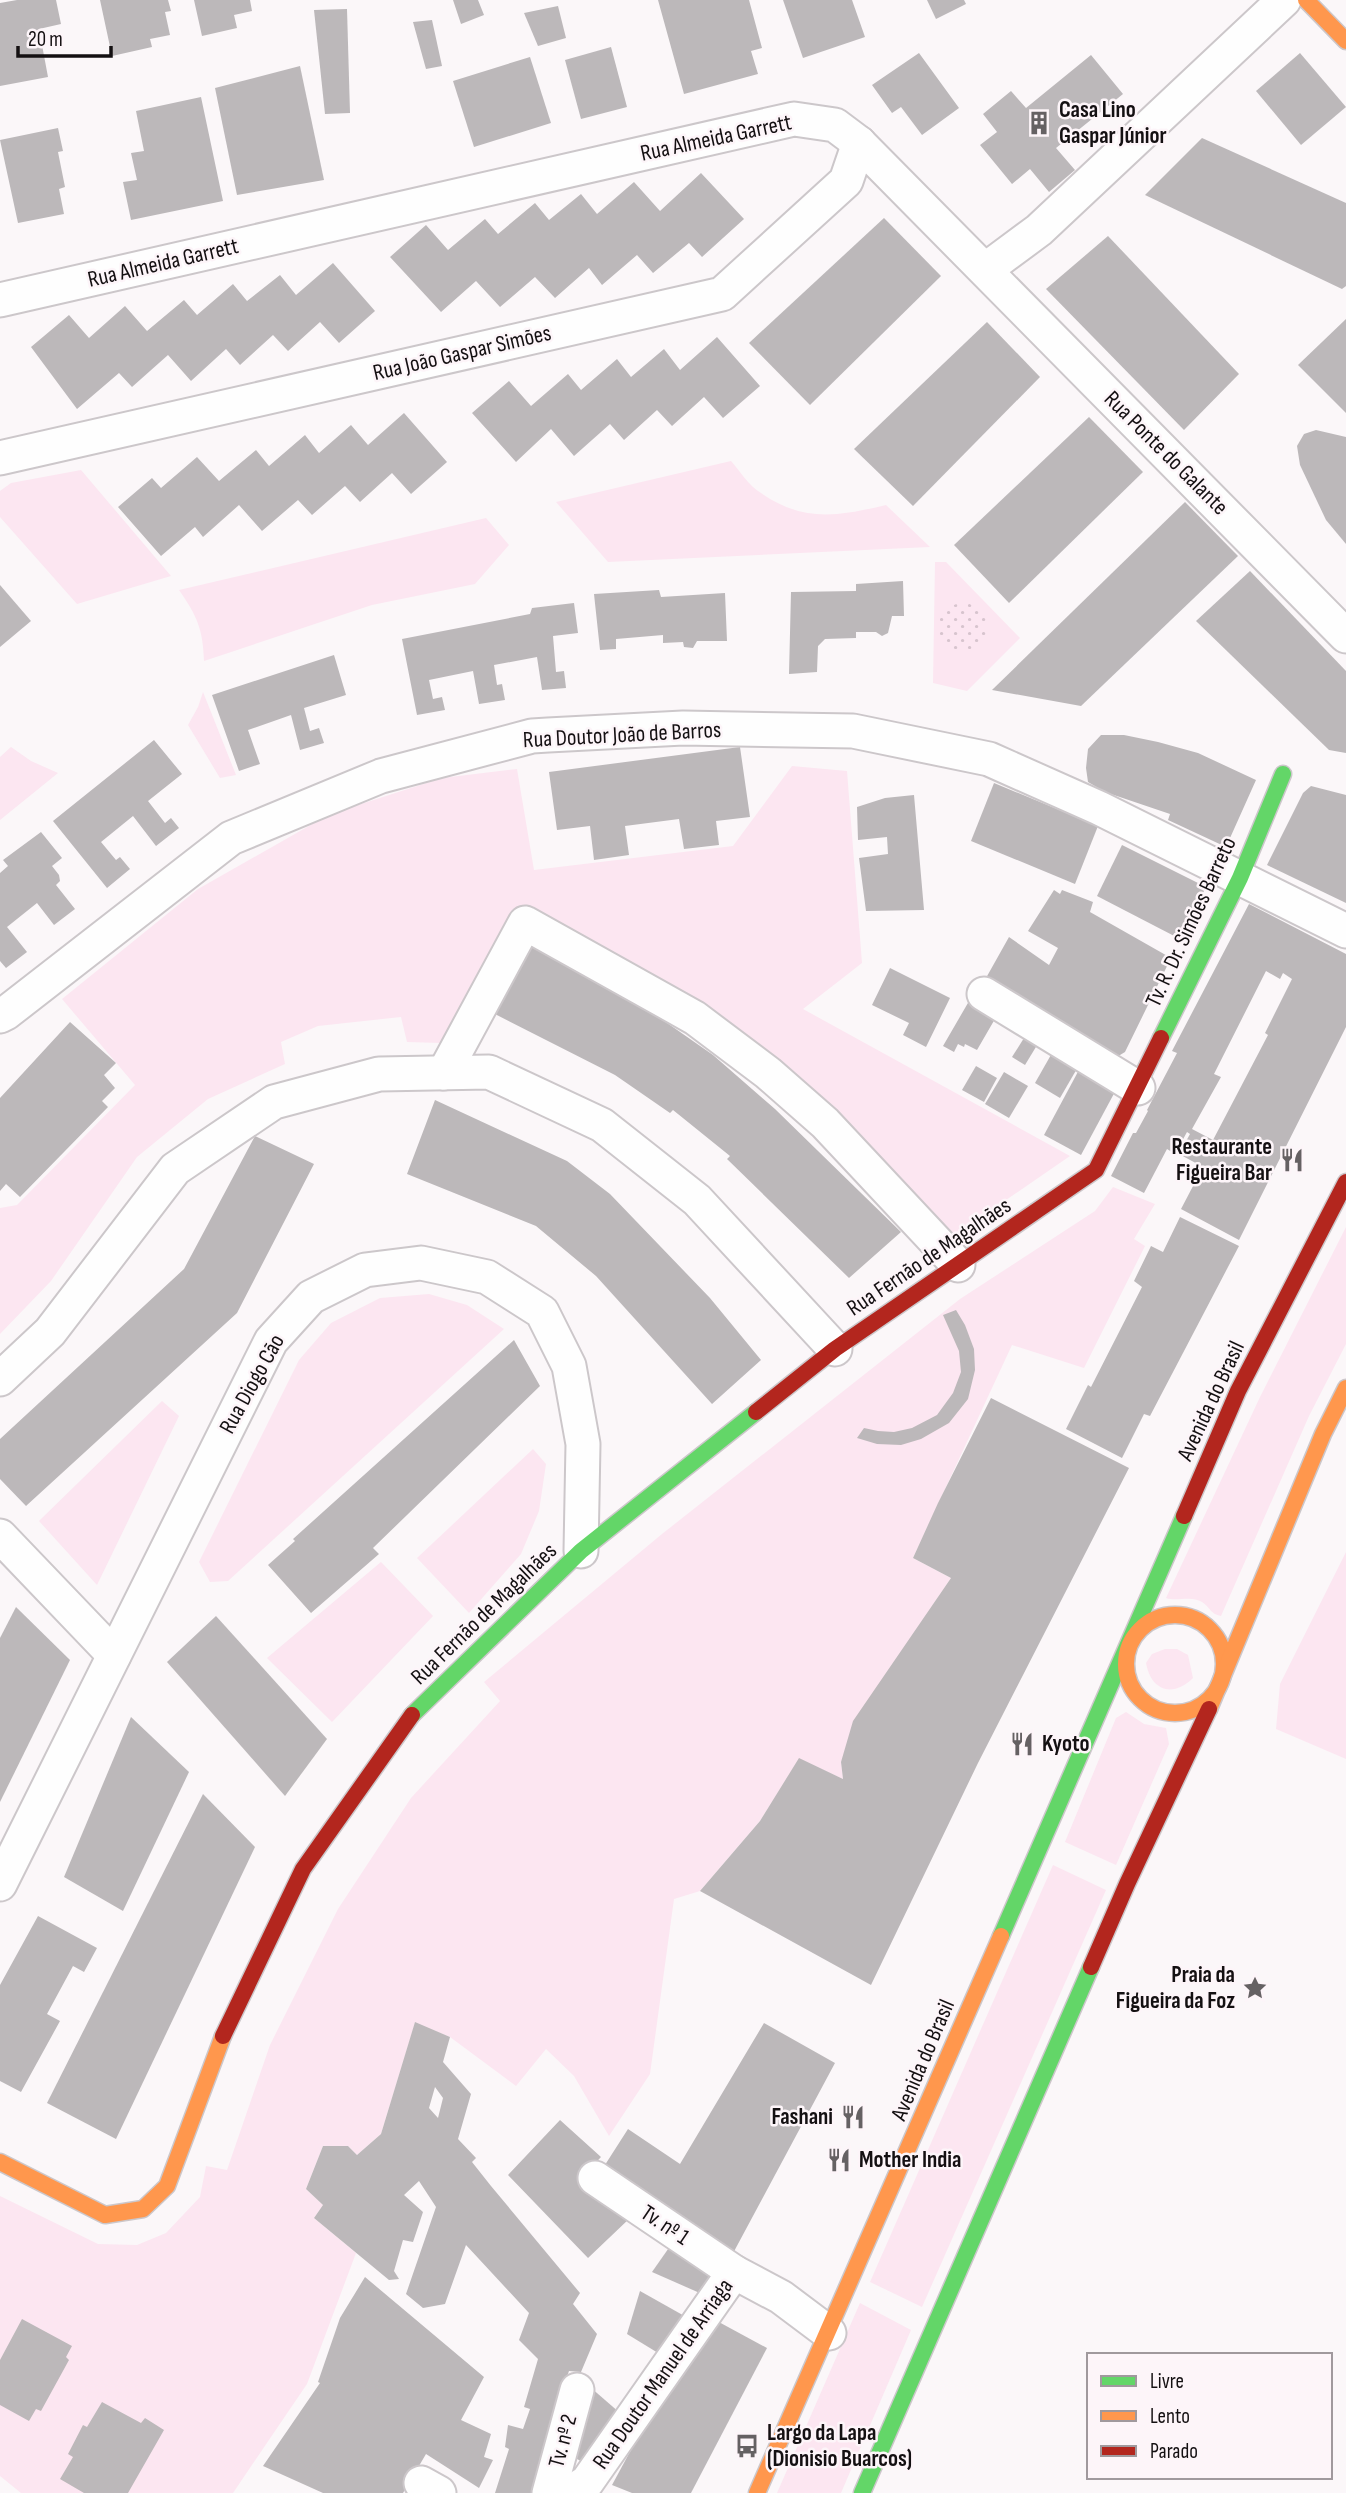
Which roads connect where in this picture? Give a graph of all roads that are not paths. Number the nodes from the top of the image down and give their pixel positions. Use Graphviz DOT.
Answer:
graph roads {
  1 [pos="1284,0"];
  2 [pos="1306,0"];
  3 [pos="1346,41"];
  4 [pos="859,144"];
  5 [pos="985,270"];
  6 [pos="0,300"];
  7 [pos="0,458"];
  8 [pos="1346,636"];
  9 [pos="1283,774"];
  10 [pos="1240,878"];
  11 [pos="1346,931"];
  12 [pos="984,994"];
  13 [pos="2,1016"];
  14 [pos="444,1073"];
  15 [pos="1138,1088"];
  16 [pos="1346,1182"];
  17 [pos="958,1265"];
  18 [pos="835,1349"];
  19 [pos="0,1379"];
  20 [pos="1346,1388"];
  21 [pos="0,1536"];
  22 [pos="581,1551"];
  23 [pos="1130,1645"];
  24 [pos="114,1655"];
  25 [pos="1220,1686"];
  26 [pos="0,1884"];
  27 [pos="0,2162"];
  28 [pos="595,2178"];
  29 [pos="734,2272"];
  30 [pos="829,2333"];
  31 [pos="577,2390"];
  32 [pos="549,2493"];
  33 [pos="569,2493"];
  34 [pos="757,2493"];
  35 [pos="862,2493"];
  1 -- 5 [label="street"];
  2 -- 3 [label="main road"];
  4 -- 5 [label="street, Rua Almeida Garrett"];
  4 -- 6 [label="street, Rua Almeida Garrett"];
  4 -- 7 [label="street, Rua João Gaspar Simões"];
  5 -- 8 [label="street, Rua Ponte do Galante"];
  9 -- 10 [label="main road, Tv. R. Dr. Simões Barreto"];
  10 -- 11 [label="street, Rua Doutor João de Barros"];
  10 -- 13 [label="street, Rua Doutor João de Barros"];
  10 -- 15 [label="main road, Tv. R. Dr. Simões Barreto"];
  12 -- 15 [label="street"];
  14 -- 17 [label="street"];
  14 -- 18 [label="street"];
  14 -- 19 [label="street"];
  15 -- 17 [label="main road, Rua Fernão de Magalhães"];
  16 -- 23 [label="main road, Avenida do Brasil"];
  17 -- 18 [label="main road, Rua Fernão de Magalhães"];
  18 -- 22 [label="main road, Rua Fernão de Magalhães"];
  20 -- 25 [label="main road, Avenida do Brasil"];
  21 -- 24 [label="street"];
  22 -- 24 [label="street, Rua Diogo Cão"];
  22 -- 27 [label="main road, Rua Fernão de Magalhães"];
  23 -- 25 [label="main road, Avenida do Brasil"];
  23 -- 25 [label="main road, Avenida do Brasil"];
  23 -- 30 [label="main road, Avenida do Brasil"];
  24 -- 26 [label="street, Rua Diogo Cão"];
  25 -- 35 [label="main road, Avenida do Brasil"];
  28 -- 29 [label="street, Tv. nº 1"];
  29 -- 30 [label="street, Rua Doutor Manuel de Arriaga"];
  29 -- 33 [label="street, Rua Doutor Manuel de Arriaga"];
  30 -- 34 [label="main road, Avenida do Brasil"];
  31 -- 32 [label="street, Tv. nº 2"];
}
